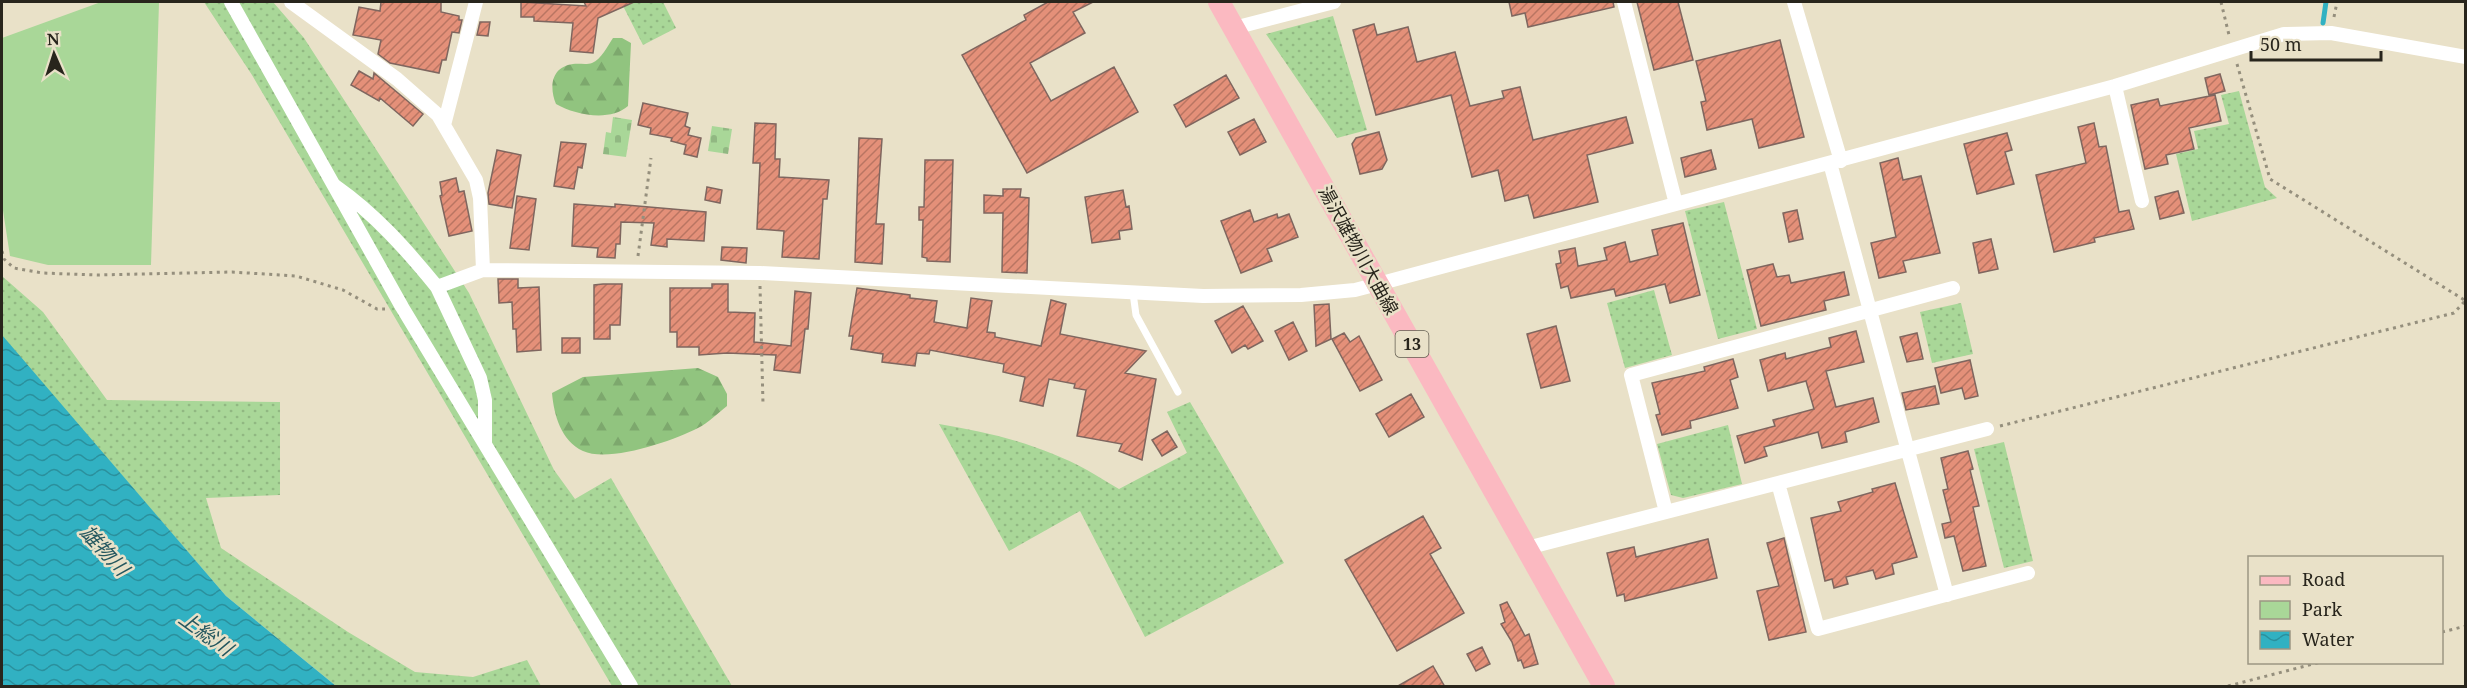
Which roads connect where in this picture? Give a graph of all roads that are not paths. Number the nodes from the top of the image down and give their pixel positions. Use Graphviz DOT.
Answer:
graph roads {
  1 [pos="231,2"];
  2 [pos="291,2"];
  3 [pos="476,2"];
  4 [pos="1219,2"];
  5 [pos="1334,2"];
  6 [pos="1624,2"];
  7 [pos="1794,2"];
  8 [pos="1234,28"];
  9 [pos="2466,57"];
  10 [pos="2115,86"];
  11 [pos="444,125"];
  12 [pos="1835,162"];
  13 [pos="335,186"];
  14 [pos="2142,201"];
  15 [pos="1676,204"];
  16 [pos="483,270"];
  17 [pos="1378,284"];
  18 [pos="436,287"];
  19 [pos="1953,288"];
  20 [pos="1133,293"];
  21 [pos="1870,311"];
  22 [pos="1178,392"];
  23 [pos="1987,429"];
  24 [pos="485,444"];
  25 [pos="1907,450"];
  26 [pos="1778,483"];
  27 [pos="1666,512"];
  28 [pos="1527,548"];
  29 [pos="2028,573"];
  30 [pos="1947,595"];
  31 [pos="631,687"];
  32 [pos="1604,687"];
  1 -- 13 [label="street"];
  2 -- 11 [label="street"];
  3 -- 11 [label="street"];
  4 -- 8 [label="main road, 湯沢雄物川大曲線 / 13"];
  5 -- 8 [label="street"];
  6 -- 15 [label="street"];
  7 -- 12 [label="street"];
  8 -- 17 [label="main road, 湯沢雄物川大曲線 / 13"];
  9 -- 10 [label="street"];
  10 -- 12 [label="street"];
  10 -- 14 [label="street"];
  11 -- 16 [label="street"];
  12 -- 15 [label="street"];
  12 -- 21 [label="street"];
  13 -- 18 [label="street"];
  13 -- 24 [label="street"];
  15 -- 17 [label="street"];
  16 -- 18 [label="street"];
  16 -- 20 [label="street"];
  17 -- 20 [label="street"];
  17 -- 28 [label="main road, 湯沢雄物川大曲線 / 13"];
  18 -- 24 [label="street"];
  19 -- 21 [label="street"];
  20 -- 22 [label="lane"];
  21 -- 25 [label="street"];
  21 -- 27 [label="street"];
  23 -- 25 [label="street"];
  24 -- 31 [label="street"];
  25 -- 26 [label="street"];
  25 -- 30 [label="street"];
  26 -- 27 [label="street"];
  26 -- 30 [label="street"];
  27 -- 28 [label="street"];
  28 -- 32 [label="main road, 湯沢雄物川大曲線 / 13"];
  29 -- 30 [label="street"];
}
